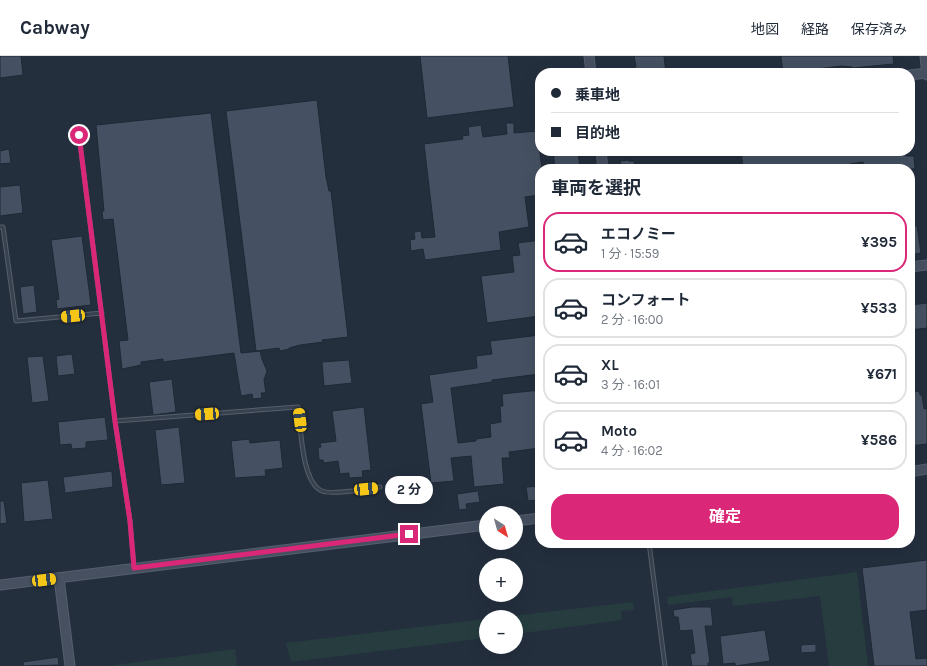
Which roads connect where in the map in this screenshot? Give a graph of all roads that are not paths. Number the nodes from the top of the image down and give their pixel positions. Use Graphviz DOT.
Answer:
graph roads {
  1 [pos="589,56"];
  2 [pos="924,56"];
  3 [pos="590,68"];
  4 [pos="927,74"];
  5 [pos="915,75"];
  6 [pos="79,135"];
  7 [pos="0,227"];
  8 [pos="927,265"];
  9 [pos="915,266"];
  10 [pos="102,313"];
  11 [pos="115,421"];
  12 [pos="927,469"];
  13 [pos="915,471"];
  14 [pos="380,487"];
  15 [pos="535,519"];
  16 [pos="523,520"];
  17 [pos="479,526"];
  18 [pos="650,548"];
  19 [pos="134,568"];
  20 [pos="59,578"];
  21 [pos="0,585"];
  22 [pos="70,666"];
  23 [pos="665,666"];
  1 -- 3 [label="street"];
  2 -- 4 [label="street"];
  4 -- 5 [label="street"];
  6 -- 10 [label="lane"];
  7 -- 10 [label="lane"];
  8 -- 9 [label="street"];
  10 -- 11 [label="lane"];
  11 -- 14 [label="lane"];
  11 -- 19 [label="lane"];
  12 -- 13 [label="street"];
  15 -- 16 [label="street"];
  17 -- 19 [label="street"];
  18 -- 23 [label="lane"];
  19 -- 20 [label="street"];
  20 -- 21 [label="street"];
  20 -- 22 [label="street"];
}
